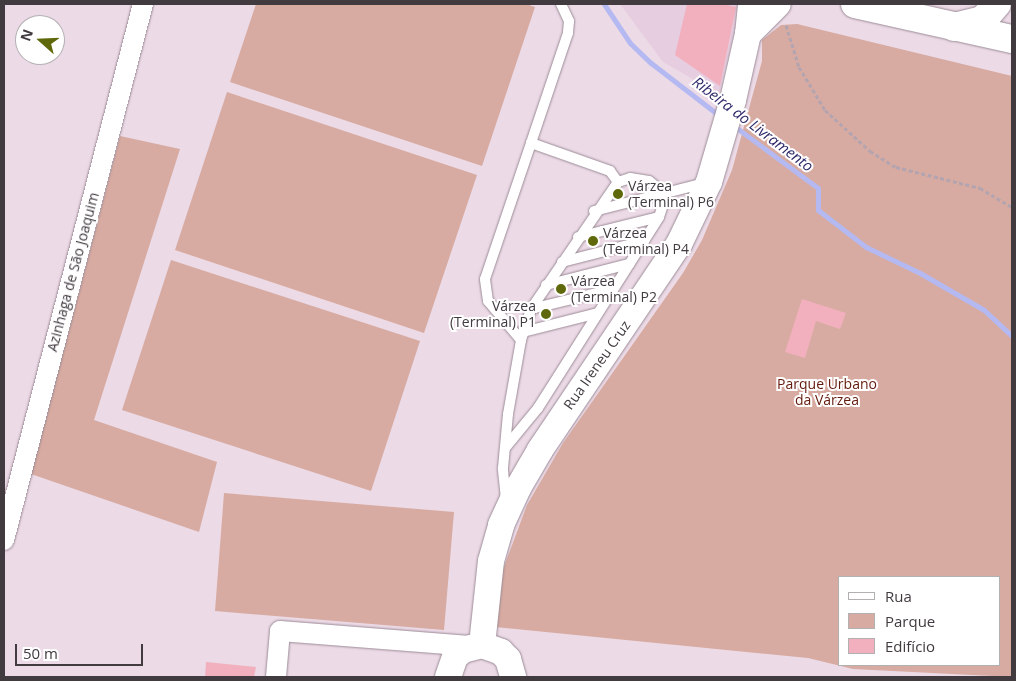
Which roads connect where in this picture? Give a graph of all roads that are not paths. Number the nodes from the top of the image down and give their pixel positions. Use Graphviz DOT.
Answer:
graph roads {
  1 [pos="142,4"];
  2 [pos="561,4"];
  3 [pos="751,4"];
  4 [pos="855,4"];
  5 [pos="996,4"];
  6 [pos="781,12"];
  7 [pos="952,28"];
  8 [pos="748,34"];
  9 [pos="1012,39"];
  10 [pos="531,144"];
  11 [pos="618,182"];
  12 [pos="709,182"];
  13 [pos="666,195"];
  14 [pos="594,212"];
  15 [pos="660,217"];
  16 [pos="578,237"];
  17 [pos="644,241"];
  18 [pos="562,262"];
  19 [pos="629,264"];
  20 [pos="546,285"];
  21 [pos="613,289"];
  22 [pos="531,309"];
  23 [pos="598,313"];
  24 [pos="522,336"];
  25 [pos="504,449"];
  26 [pos="507,510"];
  27 [pos="4,540"];
  28 [pos="477,646"];
  29 [pos="276,677"];
  30 [pos="448,677"];
  31 [pos="513,677"];
  1 -- 27 [label="street, Azinhaga de São Joaquim"];
  2 -- 10 [label="lane"];
  3 -- 8 [label="street, Rua Ireneu Cruz"];
  4 -- 7 [label="main road"];
  5 -- 7 [label="main road"];
  6 -- 8 [label="street"];
  7 -- 9 [label="main road"];
  8 -- 12 [label="street, Rua Ireneu Cruz"];
  10 -- 11 [label="lane"];
  10 -- 24 [label="lane"];
  11 -- 13 [label="lane"];
  11 -- 14 [label="lane"];
  12 -- 13 [label="lane"];
  12 -- 26 [label="street, Rua Ireneu Cruz"];
  13 -- 14 [label="lane"];
  13 -- 15 [label="lane"];
  14 -- 16 [label="lane"];
  15 -- 16 [label="lane"];
  15 -- 17 [label="lane"];
  16 -- 18 [label="lane"];
  17 -- 18 [label="lane"];
  17 -- 19 [label="lane"];
  18 -- 20 [label="lane"];
  19 -- 20 [label="lane"];
  19 -- 21 [label="lane"];
  20 -- 22 [label="lane"];
  21 -- 22 [label="lane"];
  21 -- 23 [label="lane"];
  22 -- 24 [label="lane"];
  23 -- 24 [label="lane"];
  23 -- 25 [label="lane"];
  24 -- 25 [label="lane"];
  25 -- 26 [label="lane"];
  26 -- 28 [label="street, Rua Ireneu Cruz"];
  28 -- 29 [label="street"];
  28 -- 30 [label="street"];
  28 -- 31 [label="street"];
}
